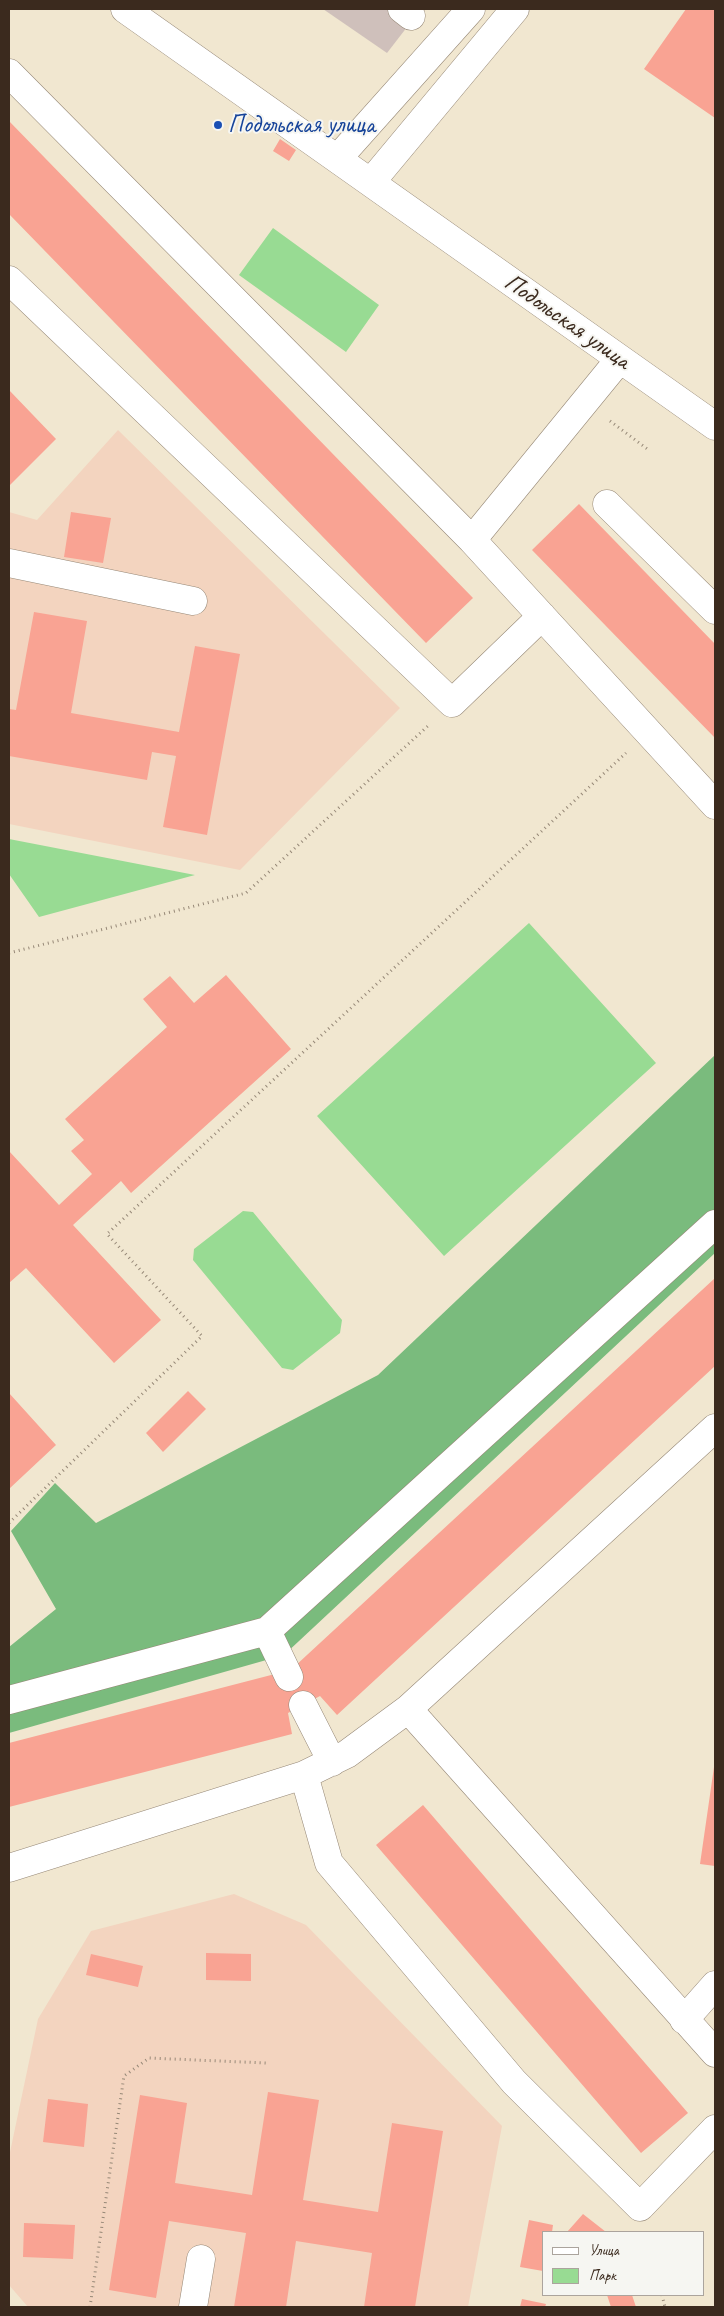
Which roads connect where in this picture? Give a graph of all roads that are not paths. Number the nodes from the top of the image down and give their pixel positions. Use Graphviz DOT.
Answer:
graph roads {
  1 [pos="125,9"];
  2 [pos="471,9"];
  3 [pos="515,9"];
  4 [pos="9,73"];
  5 [pos="338,158"];
  6 [pos="371,182"];
  7 [pos="9,280"];
  8 [pos="619,360"];
  9 [pos="715,426"];
  10 [pos="607,504"];
  11 [pos="472,540"];
  12 [pos="9,563"];
  13 [pos="193,601"];
  14 [pos="715,610"];
  15 [pos="542,616"];
  16 [pos="715,806"];
  17 [pos="715,1224"];
  18 [pos="715,1428"];
  19 [pos="267,1631"];
  20 [pos="289,1677"];
  21 [pos="9,1700"];
  22 [pos="303,1704"];
  23 [pos="408,1709"];
  24 [pos="332,1762"];
  25 [pos="304,1776"];
  26 [pos="9,1868"];
  27 [pos="715,1985"];
  28 [pos="684,2020"];
  29 [pos="715,2053"];
  30 [pos="715,2129"];
  31 [pos="200,2259"];
  32 [pos="193,2307"];
  1 -- 5 [label="street, Подольская улица"];
  2 -- 5 [label="street"];
  3 -- 6 [label="street"];
  4 -- 11 [label="street"];
  5 -- 6 [label="street, Подольская улица"];
  6 -- 8 [label="street, Подольская улица"];
  7 -- 15 [label="street"];
  8 -- 9 [label="street, Подольская улица"];
  8 -- 11 [label="street"];
  10 -- 14 [label="street"];
  11 -- 15 [label="street"];
  12 -- 13 [label="street"];
  15 -- 16 [label="street"];
  17 -- 19 [label="street"];
  18 -- 23 [label="street"];
  19 -- 20 [label="street"];
  19 -- 21 [label="street"];
  22 -- 24 [label="street"];
  23 -- 24 [label="street"];
  23 -- 28 [label="street"];
  24 -- 25 [label="street"];
  25 -- 26 [label="street"];
  25 -- 30 [label="street"];
  27 -- 28 [label="street"];
  28 -- 29 [label="street"];
  31 -- 32 [label="street"];
}
